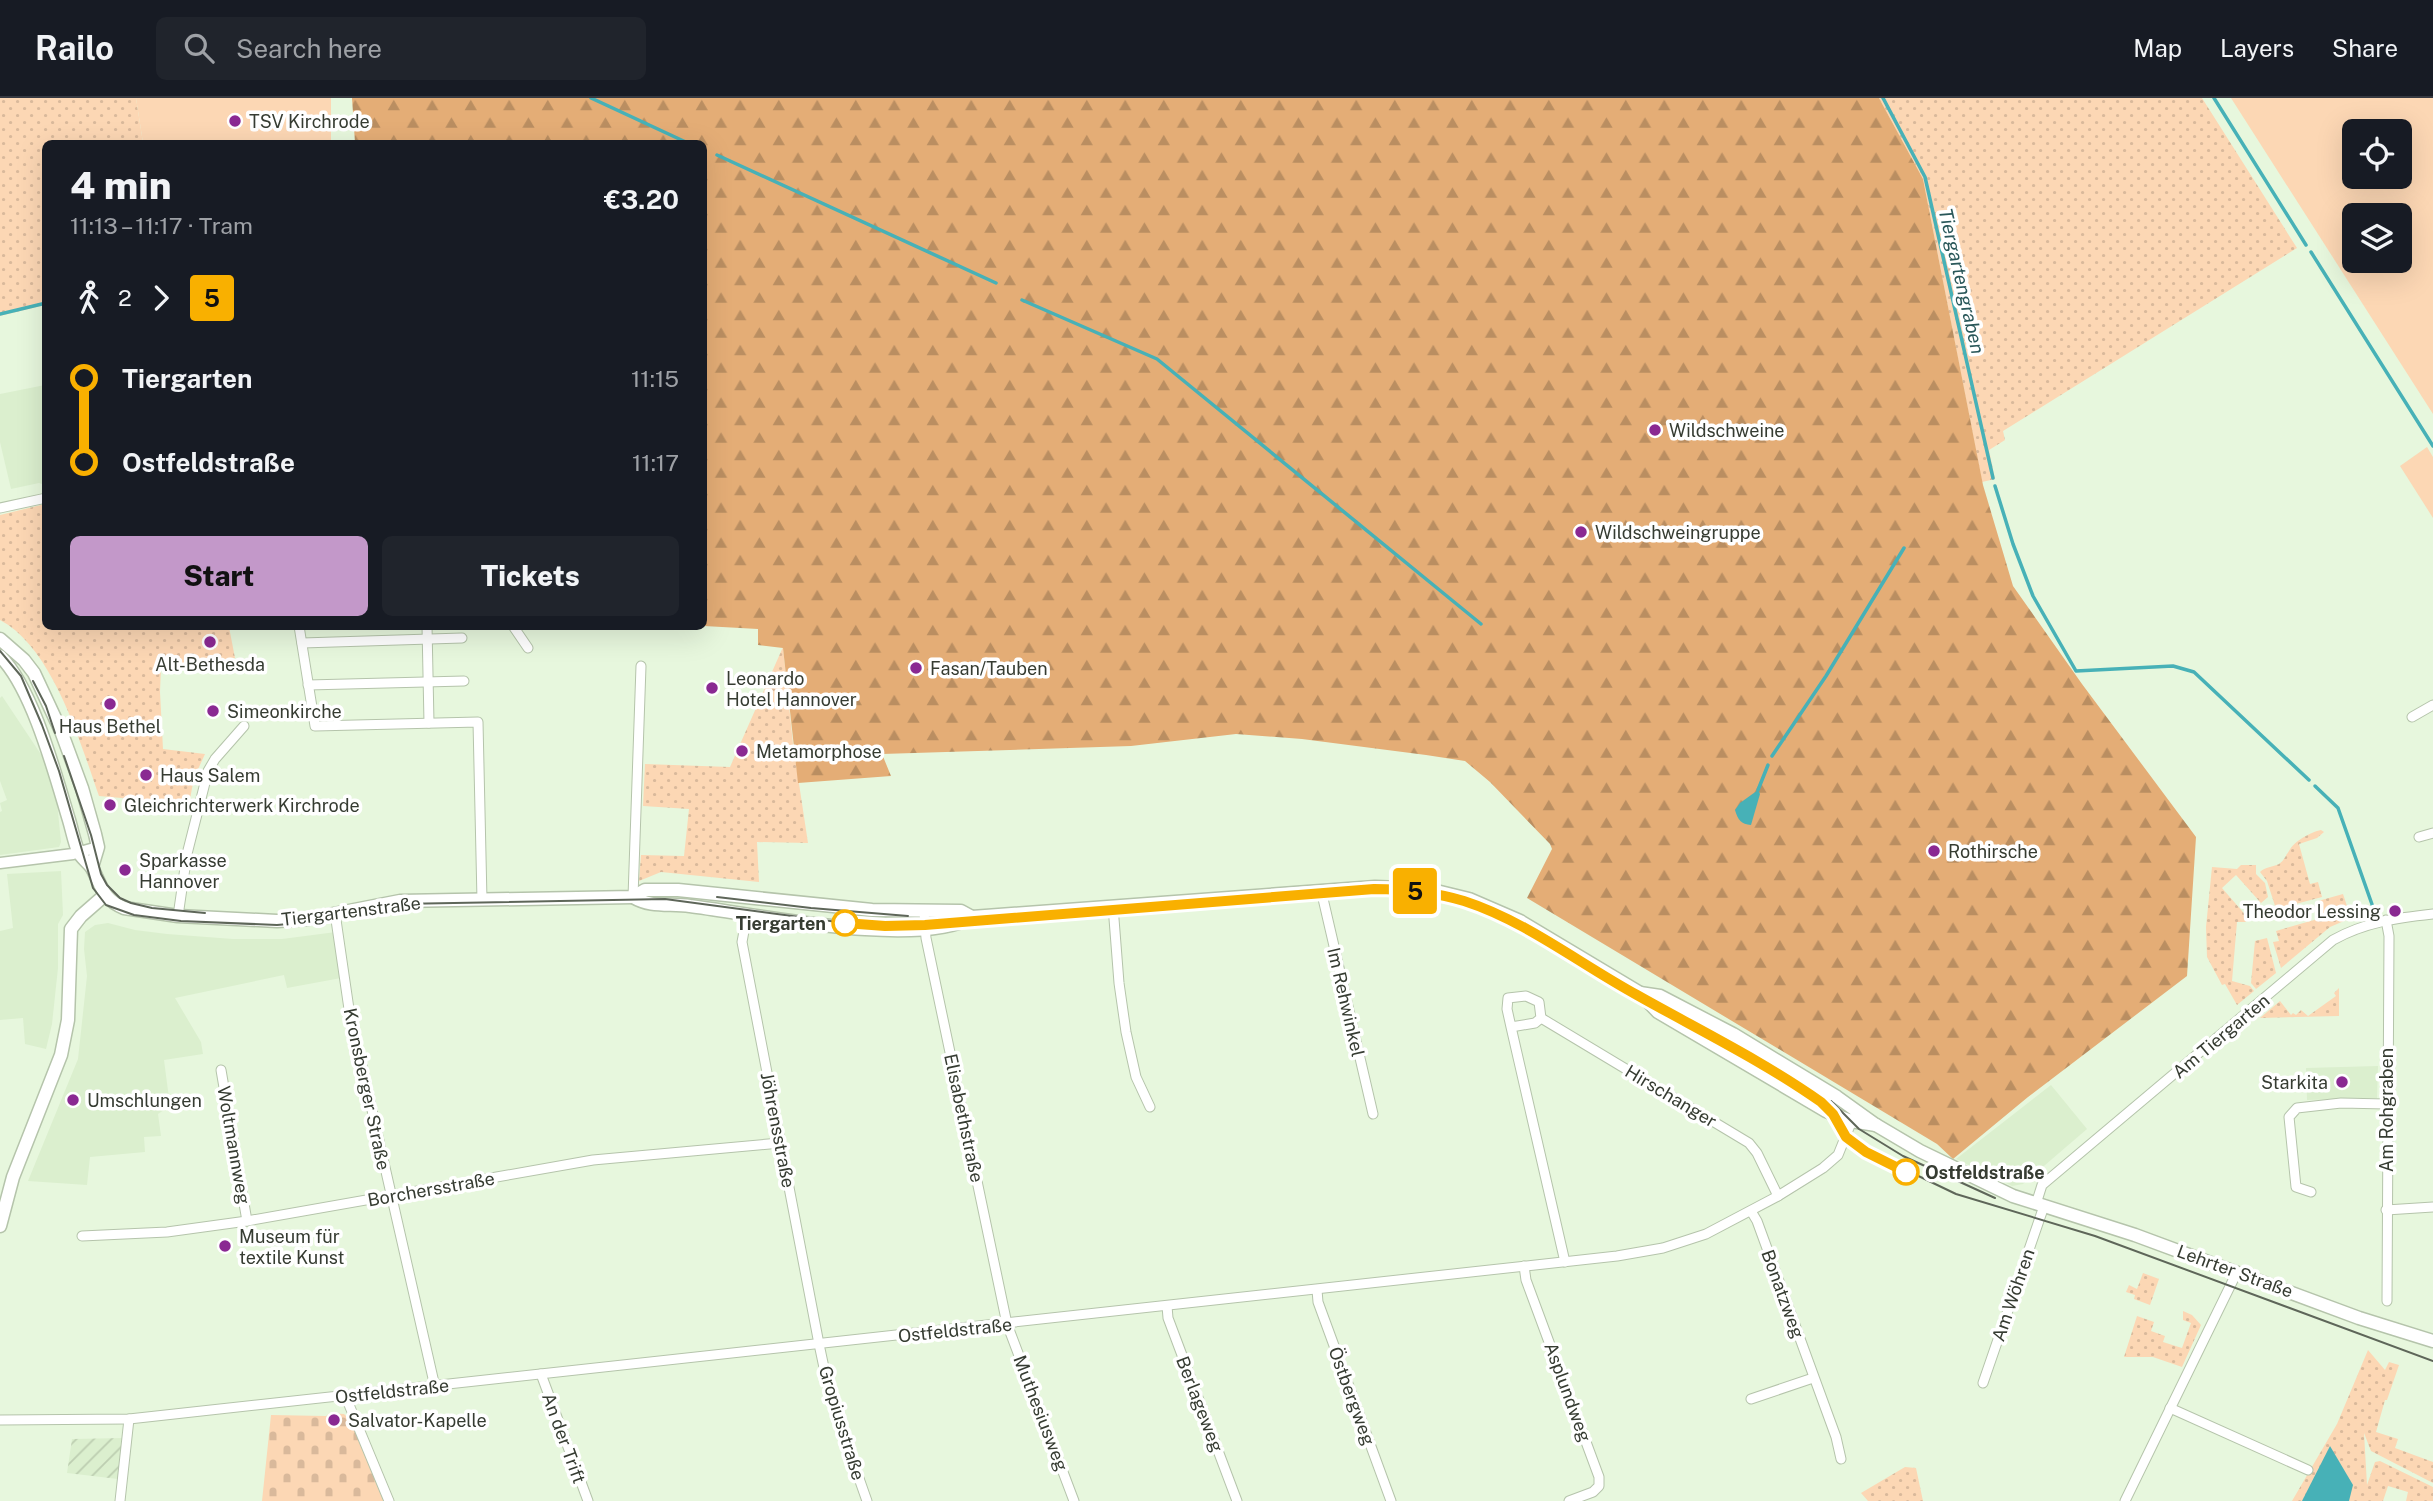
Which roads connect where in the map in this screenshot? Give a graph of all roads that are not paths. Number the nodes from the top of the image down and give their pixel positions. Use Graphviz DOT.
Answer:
graph roads {
  1 [pos="42,499"];
  2 [pos="0,508"];
  3 [pos="300,630"];
  4 [pos="427,630"];
  5 [pos="516,630"];
  6 [pos="428,638"];
  7 [pos="462,638"];
  8 [pos="0,639"];
  9 [pos="302,643"];
  10 [pos="528,648"];
  11 [pos="0,656"];
  12 [pos="641,666"];
  13 [pos="428,681"];
  14 [pos="464,681"];
  15 [pos="308,685"];
  16 [pos="2433,705"];
  17 [pos="2413,717"];
  18 [pos="429,723"];
  19 [pos="244,726"];
  20 [pos="2433,833"];
  21 [pos="2419,837"];
  22 [pos="98,847"];
  23 [pos="79,853"];
  24 [pos="0,863"];
  25 [pos="92,867"];
  26 [pos="1321,891"];
  27 [pos="104,895"];
  28 [pos="633,897"];
  29 [pos="482,900"];
  30 [pos="1112,906"];
  31 [pos="924,912"];
  32 [pos="335,914"];
  33 [pos="2433,914"];
  34 [pos="747,915"];
  35 [pos="178,916"];
  36 [pos="972,917"];
  37 [pos="2386,920"];
  38 [pos="926,928"];
  39 [pos="1640,993"];
  40 [pos="1541,1018"];
  41 [pos="1511,1027"];
  42 [pos="222,1070"];
  43 [pos="2386,1104"];
  44 [pos="1150,1107"];
  45 [pos="1373,1114"];
  46 [pos="1854,1116"];
  47 [pos="780,1143"];
  48 [pos="2311,1192"];
  49 [pos="390,1196"];
  50 [pos="1778,1196"];
  51 [pos="3,1198"];
  52 [pos="2040,1205"];
  53 [pos="2433,1207"];
  54 [pos="2386,1210"];
  55 [pos="1751,1211"];
  56 [pos="247,1221"];
  57 [pos="0,1226"];
  58 [pos="82,1236"];
  59 [pos="1564,1262"];
  60 [pos="1524,1266"];
  61 [pos="2236,1272"];
  62 [pos="1317,1290"];
  63 [pos="2386,1301"];
  64 [pos="1167,1306"];
  65 [pos="1007,1324"];
  66 [pos="2433,1341"];
  67 [pos="819,1344"];
  68 [pos="541,1374"];
  69 [pos="1814,1378"];
  70 [pos="1983,1383"];
  71 [pos="435,1387"];
  72 [pos="345,1395"];
  73 [pos="1751,1399"];
  74 [pos="2170,1408"];
  75 [pos="129,1419"];
  76 [pos="0,1420"];
  77 [pos="1842,1459"];
  78 [pos="2308,1470"];
  79 [pos="120,1501"];
  80 [pos="389,1501"];
  81 [pos="588,1501"];
  82 [pos="867,1501"];
  83 [pos="1074,1501"];
  84 [pos="1237,1501"];
  85 [pos="1391,1501"];
  86 [pos="1569,1501"];
  87 [pos="2125,1501"];
  1 -- 2 [label="street"];
  3 -- 9 [label="street"];
  4 -- 6 [label="street"];
  5 -- 10 [label="street"];
  6 -- 7 [label="street"];
  6 -- 9 [label="street"];
  6 -- 13 [label="street"];
  8 -- 22 [label="main road"];
  9 -- 15 [label="street"];
  11 -- 23 [label="main road"];
  12 -- 28 [label="street"];
  13 -- 14 [label="street"];
  13 -- 15 [label="street"];
  13 -- 18 [label="street"];
  15 -- 18 [label="street"];
  16 -- 17 [label="street"];
  18 -- 29 [label="street"];
  19 -- 35 [label="street"];
  20 -- 21 [label="street"];
  22 -- 23 [label="street"];
  22 -- 25 [label="main road"];
  23 -- 24 [label="street"];
  23 -- 25 [label="main road"];
  25 -- 27 [label="main road"];
  26 -- 30 [label="main road, Tiergartenstraße"];
  26 -- 39 [label="main road, Tiergartenstraße"];
  26 -- 45 [label="street, Im Rehwinkel"];
  27 -- 35 [label="main road, Tiergartenstraße"];
  27 -- 51 [label="main road"];
  28 -- 29 [label="main road, Tiergartenstraße"];
  28 -- 31 [label="main road, Tiergartenstraße"];
  28 -- 34 [label="main road, Tiergartenstraße"];
  29 -- 32 [label="main road, Tiergartenstraße"];
  30 -- 36 [label="main road, Tiergartenstraße"];
  30 -- 44 [label="street"];
  31 -- 36 [label="main road, Tiergartenstraße"];
  31 -- 38 [label="street, Elisabethstraße"];
  32 -- 35 [label="main road, Tiergartenstraße"];
  32 -- 49 [label="street, Kronsberger Straße"];
  33 -- 37 [label="street, Am Tiergarten"];
  34 -- 38 [label="main road, Tiergartenstraße"];
  34 -- 47 [label="street, Jöhrensstraße"];
  36 -- 38 [label="main road, Tiergartenstraße"];
  37 -- 43 [label="street, Am Rohgraben"];
  37 -- 52 [label="street, Am Tiergarten"];
  38 -- 65 [label="street, Elisabethstraße"];
  39 -- 46 [label="main road, Tiergartenstraße"];
  39 -- 46 [label="main road, Tiergartenstraße"];
  40 -- 41 [label="street"];
  40 -- 41 [label="street, Hirschanger"];
  40 -- 50 [label="street, Hirschanger"];
  41 -- 59 [label="street, Hirschanger"];
  42 -- 56 [label="street, Woltmannweg"];
  43 -- 48 [label="street"];
  43 -- 54 [label="street, Am Rohgraben"];
  46 -- 50 [label="street, Ostfeldstraße"];
  46 -- 52 [label="main road, Tiergartenstraße"];
  47 -- 49 [label="street, Borchersstraße"];
  47 -- 67 [label="street, Jöhrensstraße"];
  49 -- 56 [label="street, Borchersstraße"];
  49 -- 71 [label="street, Kronsberger Straße"];
  50 -- 55 [label="street, Ostfeldstraße"];
  51 -- 57 [label="main road"];
  52 -- 61 [label="main road, Lehrter Straße"];
  52 -- 70 [label="street, Am Wöhren"];
  53 -- 54 [label="street"];
  54 -- 63 [label="street, Am Rohgraben"];
  55 -- 59 [label="street, Ostfeldstraße"];
  55 -- 69 [label="street, Bonatzweg"];
  56 -- 58 [label="street, Borchersstraße"];
  59 -- 60 [label="street, Ostfeldstraße"];
  60 -- 62 [label="street, Ostfeldstraße"];
  60 -- 86 [label="street, Asplundweg"];
  61 -- 66 [label="main road, Lehrter Straße"];
  61 -- 74 [label="street"];
  62 -- 64 [label="street, Ostfeldstraße"];
  62 -- 85 [label="street, Östbergweg"];
  64 -- 65 [label="street, Ostfeldstraße"];
  64 -- 84 [label="street, Berlageweg"];
  65 -- 67 [label="street, Ostfeldstraße"];
  65 -- 83 [label="street, Muthesiusweg"];
  67 -- 68 [label="street, Ostfeldstraße"];
  67 -- 82 [label="street, Gropiusstraße"];
  68 -- 71 [label="street, Ostfeldstraße"];
  68 -- 81 [label="street, An der Trift"];
  69 -- 73 [label="street"];
  69 -- 77 [label="street, Bonatzweg"];
  71 -- 72 [label="street, Ostfeldstraße"];
  72 -- 75 [label="street, Ostfeldstraße"];
  72 -- 80 [label="street"];
  74 -- 78 [label="street"];
  74 -- 87 [label="street"];
  75 -- 76 [label="street, Ostfeldstraße"];
  75 -- 79 [label="street"];
}
